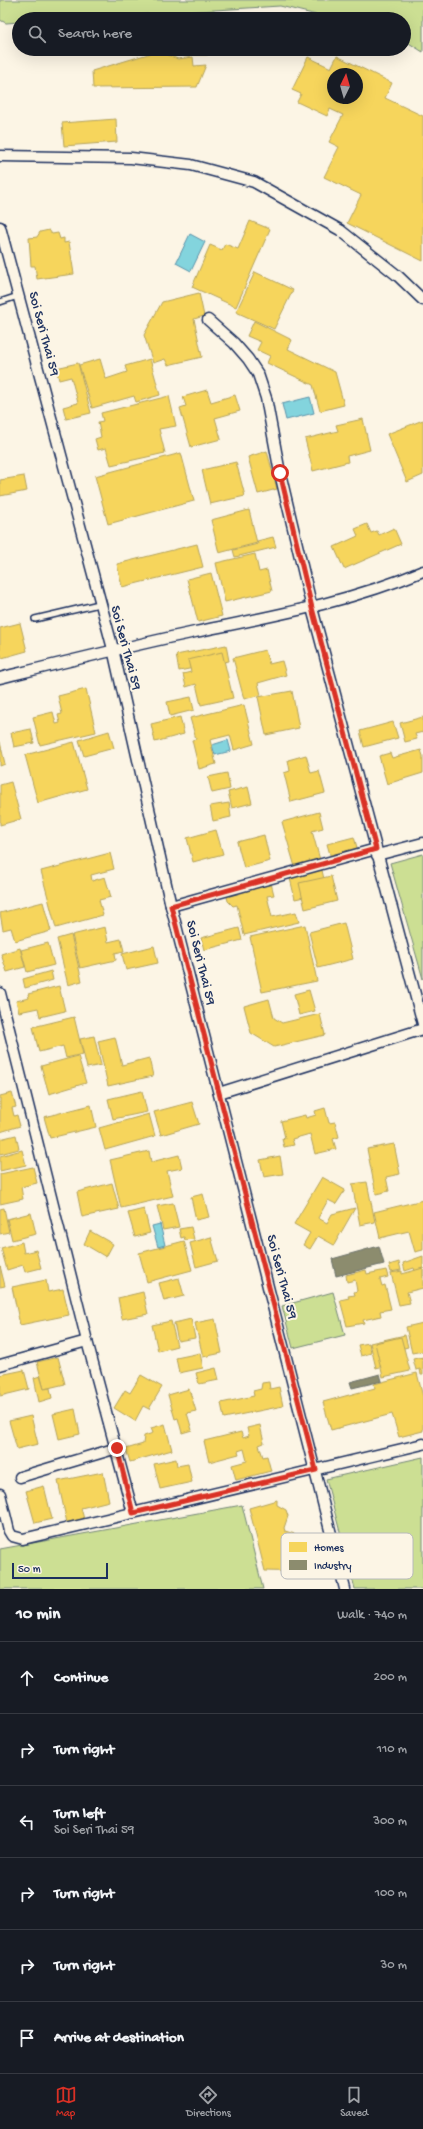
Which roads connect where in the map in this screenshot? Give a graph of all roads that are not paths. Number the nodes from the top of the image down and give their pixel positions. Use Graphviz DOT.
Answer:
graph roads {
  1 [pos="0,156"];
  2 [pos="0,227"];
  3 [pos="18,296"];
  4 [pos="423,300"];
  5 [pos="0,302"];
  6 [pos="208,320"];
  7 [pos="423,571"];
  8 [pos="99,604"];
  9 [pos="312,608"];
  10 [pos="35,619"];
  11 [pos="113,649"];
  12 [pos="0,678"];
  13 [pos="423,843"];
  14 [pos="377,852"];
  15 [pos="171,906"];
  16 [pos="0,993"];
  17 [pos="423,1024"];
  18 [pos="423,1029"];
  19 [pos="219,1092"];
  20 [pos="87,1341"];
  21 [pos="0,1365"];
  22 [pos="423,1444"];
  23 [pos="117,1448"];
  24 [pos="316,1470"];
  25 [pos="20,1477"];
  26 [pos="0,1494"];
  27 [pos="133,1513"];
  28 [pos="331,1533"];
  29 [pos="343,1579"];
  30 [pos="345,1589"];
  1 -- 4 [label="street"];
  2 -- 3 [label="street, Soi Seri Thai 59"];
  3 -- 5 [label="lane"];
  3 -- 8 [label="street, Soi Seri Thai 59"];
  6 -- 9 [label="street"];
  7 -- 9 [label="street"];
  8 -- 10 [label="lane"];
  8 -- 11 [label="street, Soi Seri Thai 59"];
  9 -- 11 [label="street"];
  9 -- 14 [label="street"];
  11 -- 12 [label="street"];
  11 -- 15 [label="street, Soi Seri Thai 59"];
  13 -- 14 [label="street"];
  14 -- 15 [label="street"];
  14 -- 17 [label="street"];
  15 -- 19 [label="street, Soi Seri Thai 59"];
  16 -- 20 [label="street"];
  18 -- 19 [label="street"];
  19 -- 24 [label="street, Soi Seri Thai 59"];
  20 -- 21 [label="street"];
  20 -- 23 [label="street"];
  22 -- 24 [label="street"];
  23 -- 25 [label="street"];
  23 -- 27 [label="street"];
  24 -- 27 [label="street"];
  24 -- 28 [label="street, Soi Seri Thai 59"];
  26 -- 27 [label="street"];
  29 -- 30 [label="street, Soi Seri Thai 59"];
}
